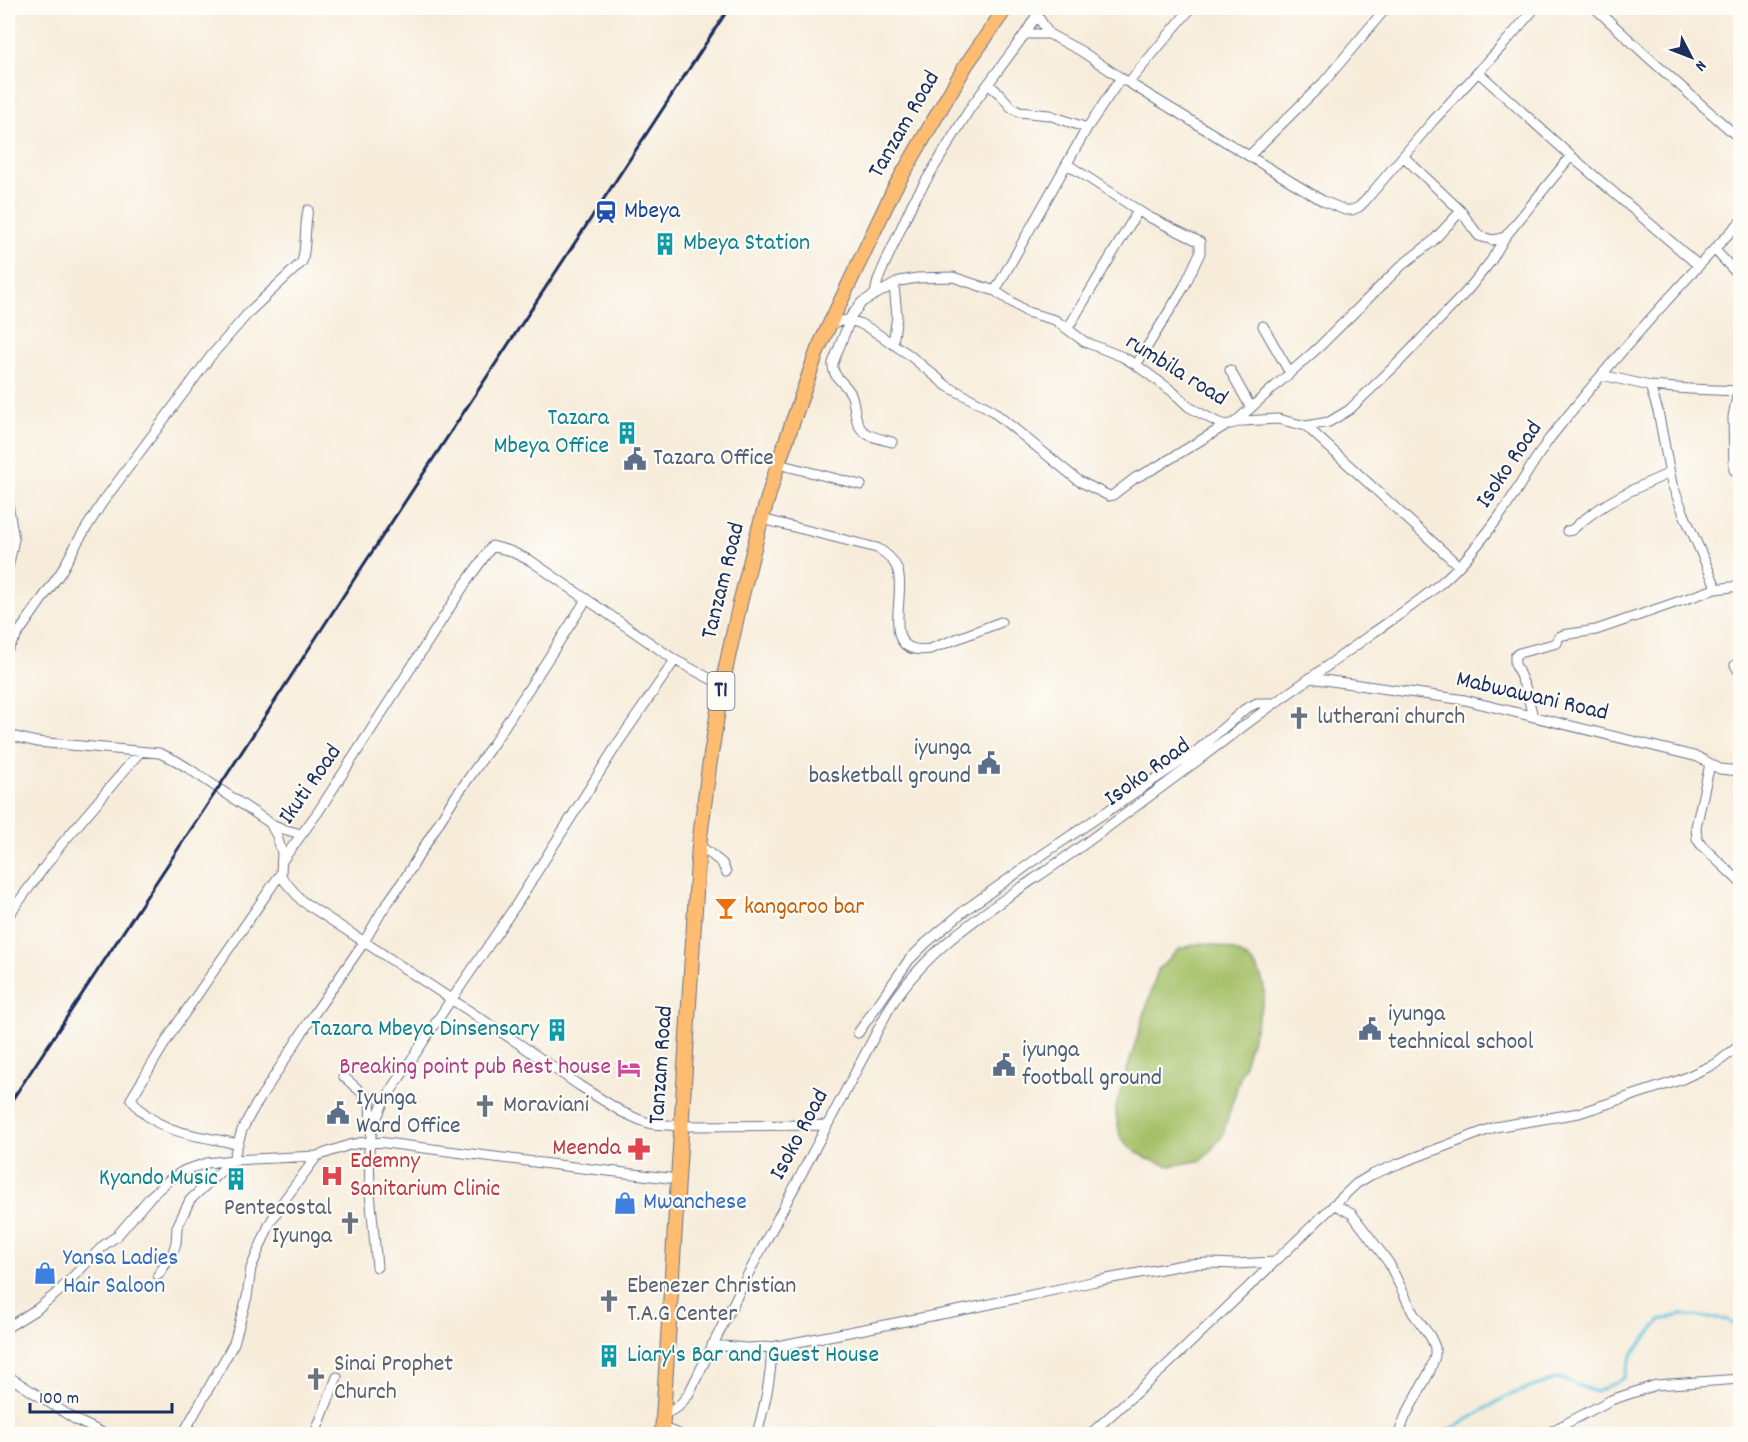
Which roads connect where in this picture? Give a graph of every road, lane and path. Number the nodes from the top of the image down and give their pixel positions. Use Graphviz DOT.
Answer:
graph roads {
  1 [pos="1006,8"];
  2 [pos="1191,8"];
  3 [pos="1386,8"];
  4 [pos="1535,8"];
  5 [pos="1595,8"];
  6 [pos="1039,11"];
  7 [pos="1025,34"];
  8 [pos="1049,34"];
  9 [pos="1478,72"];
  10 [pos="1125,80"];
  11 [pos="988,84"];
  12 [pos="1087,128"];
  13 [pos="1740,139"];
  14 [pos="1249,156"];
  15 [pos="1571,156"];
  16 [pos="1404,157"];
  17 [pos="1067,164"];
  18 [pos="308,210"];
  19 [pos="1138,211"];
  20 [pos="1461,211"];
  21 [pos="1740,222"];
  22 [pos="1505,237"];
  23 [pos="1714,249"];
  24 [pos="1698,265"];
  25 [pos="1740,277"];
  26 [pos="894,285"];
  27 [pos="995,291"];
  28 [pos="875,294"];
  29 [pos="849,320"];
  30 [pos="830,323"];
  31 [pos="1263,326"];
  32 [pos="1068,328"];
  33 [pos="893,343"];
  34 [pos="1136,365"];
  35 [pos="1230,370"];
  36 [pos="1290,373"];
  37 [pos="1602,375"];
  38 [pos="1650,386"];
  39 [pos="1739,391"];
  40 [pos="1251,408"];
  41 [pos="1229,424"];
  42 [pos="1306,426"];
  43 [pos="892,442"];
  44 [pos="778,464"];
  45 [pos="1734,470"];
  46 [pos="1670,473"];
  47 [pos="861,485"];
  48 [pos="8,504"];
  49 [pos="762,519"];
  50 [pos="1567,531"];
  51 [pos="1459,566"];
  52 [pos="8,568"];
  53 [pos="1740,586"];
  54 [pos="1717,589"];
  55 [pos="586,600"];
  56 [pos="1001,622"];
  57 [pos="8,648"];
  58 [pos="675,660"];
  59 [pos="1310,678"];
  60 [pos="722,685"];
  61 [pos="1276,703"];
  62 [pos="1533,717"];
  63 [pos="8,735"];
  64 [pos="140,752"];
  65 [pos="1710,764"];
  66 [pos="1740,771"];
  67 [pos="270,823"];
  68 [pos="301,834"];
  69 [pos="699,845"];
  70 [pos="282,862"];
  71 [pos="726,872"];
  72 [pos="281,873"];
  73 [pos="1740,882"];
  74 [pos="8,913"];
  75 [pos="364,942"];
  76 [pos="452,999"];
  77 [pos="858,1033"];
  78 [pos="1740,1045"];
  79 [pos="343,1076"];
  80 [pos="827,1125"];
  81 [pos="681,1126"];
  82 [pos="372,1130"];
  83 [pos="370,1141"];
  84 [pos="238,1144"];
  85 [pos="317,1156"];
  86 [pos="233,1160"];
  87 [pos="677,1179"];
  88 [pos="1334,1204"];
  89 [pos="1275,1262"];
  90 [pos="376,1267"];
  91 [pos="158,1275"];
  92 [pos="8,1327"];
  93 [pos="712,1345"];
  94 [pos="772,1347"];
  95 [pos="8,1376"];
  96 [pos="337,1377"];
  97 [pos="1740,1379"];
  98 [pos="662,1426"];
  99 [pos="105,1434"];
  100 [pos="183,1434"];
  101 [pos="315,1434"];
  102 [pos="679,1434"];
  103 [pos="758,1434"];
  104 [pos="1090,1434"];
  105 [pos="1399,1434"];
  106 [pos="1519,1434"];
  107 [pos="1537,1434"];
  108 [pos="1546,1434"];
  1 -- 30 [label="highway, Tanzam Road / T1"];
  2 -- 10 [label="street"];
  3 -- 14 [label="street"];
  4 -- 9 [label="street"];
  5 -- 13 [label="street"];
  6 -- 7 [label="street"];
  6 -- 8 [label="street"];
  7 -- 8 [label="street"];
  7 -- 11 [label="street"];
  8 -- 10 [label="street"];
  9 -- 15 [label="street"];
  9 -- 16 [label="street"];
  10 -- 12 [label="street"];
  10 -- 14 [label="street"];
  11 -- 12 [label="street"];
  11 -- 28 [label="street"];
  12 -- 17 [label="street"];
  14 -- 16 [label="street"];
  15 -- 22 [label="street, rumbila road"];
  15 -- 24 [label="street"];
  16 -- 20 [label="street"];
  17 -- 19 [label="street"];
  17 -- 27 [label="street"];
  18 -- 57 [label="street"];
  19 -- 32 [label="street"];
  19 -- 34 [label="street"];
  20 -- 22 [label="street"];
  20 -- 36 [label="street"];
  21 -- 23 [label="street, Isoko Road"];
  22 -- 42 [label="street, rumbila road"];
  23 -- 24 [label="street, Isoko Road"];
  23 -- 25 [label="street"];
  24 -- 37 [label="street, Isoko Road"];
  26 -- 27 [label="street, rumbila road"];
  26 -- 28 [label="street, rumbila road"];
  26 -- 33 [label="street"];
  27 -- 32 [label="street, rumbila road"];
  28 -- 29 [label="street, rumbila road"];
  29 -- 30 [label="street"];
  29 -- 33 [label="street"];
  29 -- 43 [label="street"];
  30 -- 44 [label="highway, Tanzam Road / T1"];
  31 -- 36 [label="street"];
  32 -- 34 [label="street, rumbila road"];
  33 -- 41 [label="street"];
  34 -- 41 [label="street, rumbila road"];
  35 -- 40 [label="street"];
  36 -- 40 [label="street"];
  37 -- 38 [label="street"];
  37 -- 51 [label="street, Isoko Road"];
  38 -- 39 [label="street"];
  38 -- 46 [label="street"];
  39 -- 45 [label="street"];
  40 -- 41 [label="street"];
  41 -- 42 [label="street, rumbila road"];
  42 -- 51 [label="street"];
  44 -- 47 [label="street"];
  44 -- 49 [label="highway, Tanzam Road / T1"];
  46 -- 50 [label="street"];
  46 -- 54 [label="street"];
  48 -- 52 [label="street"];
  49 -- 56 [label="street"];
  49 -- 60 [label="highway, Tanzam Road / T1"];
  51 -- 59 [label="street, Isoko Road"];
  53 -- 54 [label="street"];
  54 -- 62 [label="street"];
  55 -- 58 [label="street, Ikuti Road"];
  55 -- 68 [label="street, Ikuti Road"];
  55 -- 75 [label="street"];
  58 -- 60 [label="street, Ikuti Road"];
  58 -- 76 [label="street"];
  59 -- 61 [label="street, Isoko Road"];
  59 -- 62 [label="street, Mabwawani Road"];
  60 -- 69 [label="highway, Tanzam Road / T1"];
  61 -- 77 [label="street"];
  61 -- 80 [label="street, Isoko Road"];
  62 -- 65 [label="street, Mabwawani Road"];
  63 -- 64 [label="street"];
  64 -- 67 [label="street"];
  64 -- 74 [label="street"];
  65 -- 66 [label="street, Mabwawani Road"];
  65 -- 73 [label="street"];
  67 -- 68 [label="street"];
  67 -- 70 [label="street"];
  68 -- 70 [label="street, Ikuti Road"];
  69 -- 71 [label="street"];
  69 -- 81 [label="highway, Tanzam Road / T1"];
  70 -- 72 [label="street, Ikuti Road"];
  72 -- 75 [label="street"];
  72 -- 84 [label="street"];
  75 -- 76 [label="street"];
  75 -- 84 [label="street"];
  76 -- 81 [label="street"];
  76 -- 82 [label="street"];
  78 -- 88 [label="street"];
  79 -- 82 [label="street"];
  80 -- 81 [label="street"];
  80 -- 93 [label="street, Isoko Road"];
  81 -- 87 [label="highway, Tanzam Road / T1"];
  82 -- 83 [label="street"];
  83 -- 85 [label="street"];
  83 -- 87 [label="street"];
  83 -- 90 [label="street"];
  84 -- 86 [label="street"];
  85 -- 86 [label="street"];
  85 -- 100 [label="street"];
  86 -- 91 [label="street"];
  86 -- 92 [label="street"];
  87 -- 98 [label="highway, Tanzam Road / T1"];
  88 -- 89 [label="street"];
  88 -- 105 [label="street"];
  89 -- 94 [label="street"];
  89 -- 104 [label="street"];
  93 -- 94 [label="street"];
  93 -- 98 [label="street, Isoko Road"];
  94 -- 103 [label="street"];
  95 -- 99 [label="street"];
  96 -- 101 [label="street"];
  97 -- 108 [label="street"];
  98 -- 102 [label="street"];
  106 -- 107 [label="street"];
}
